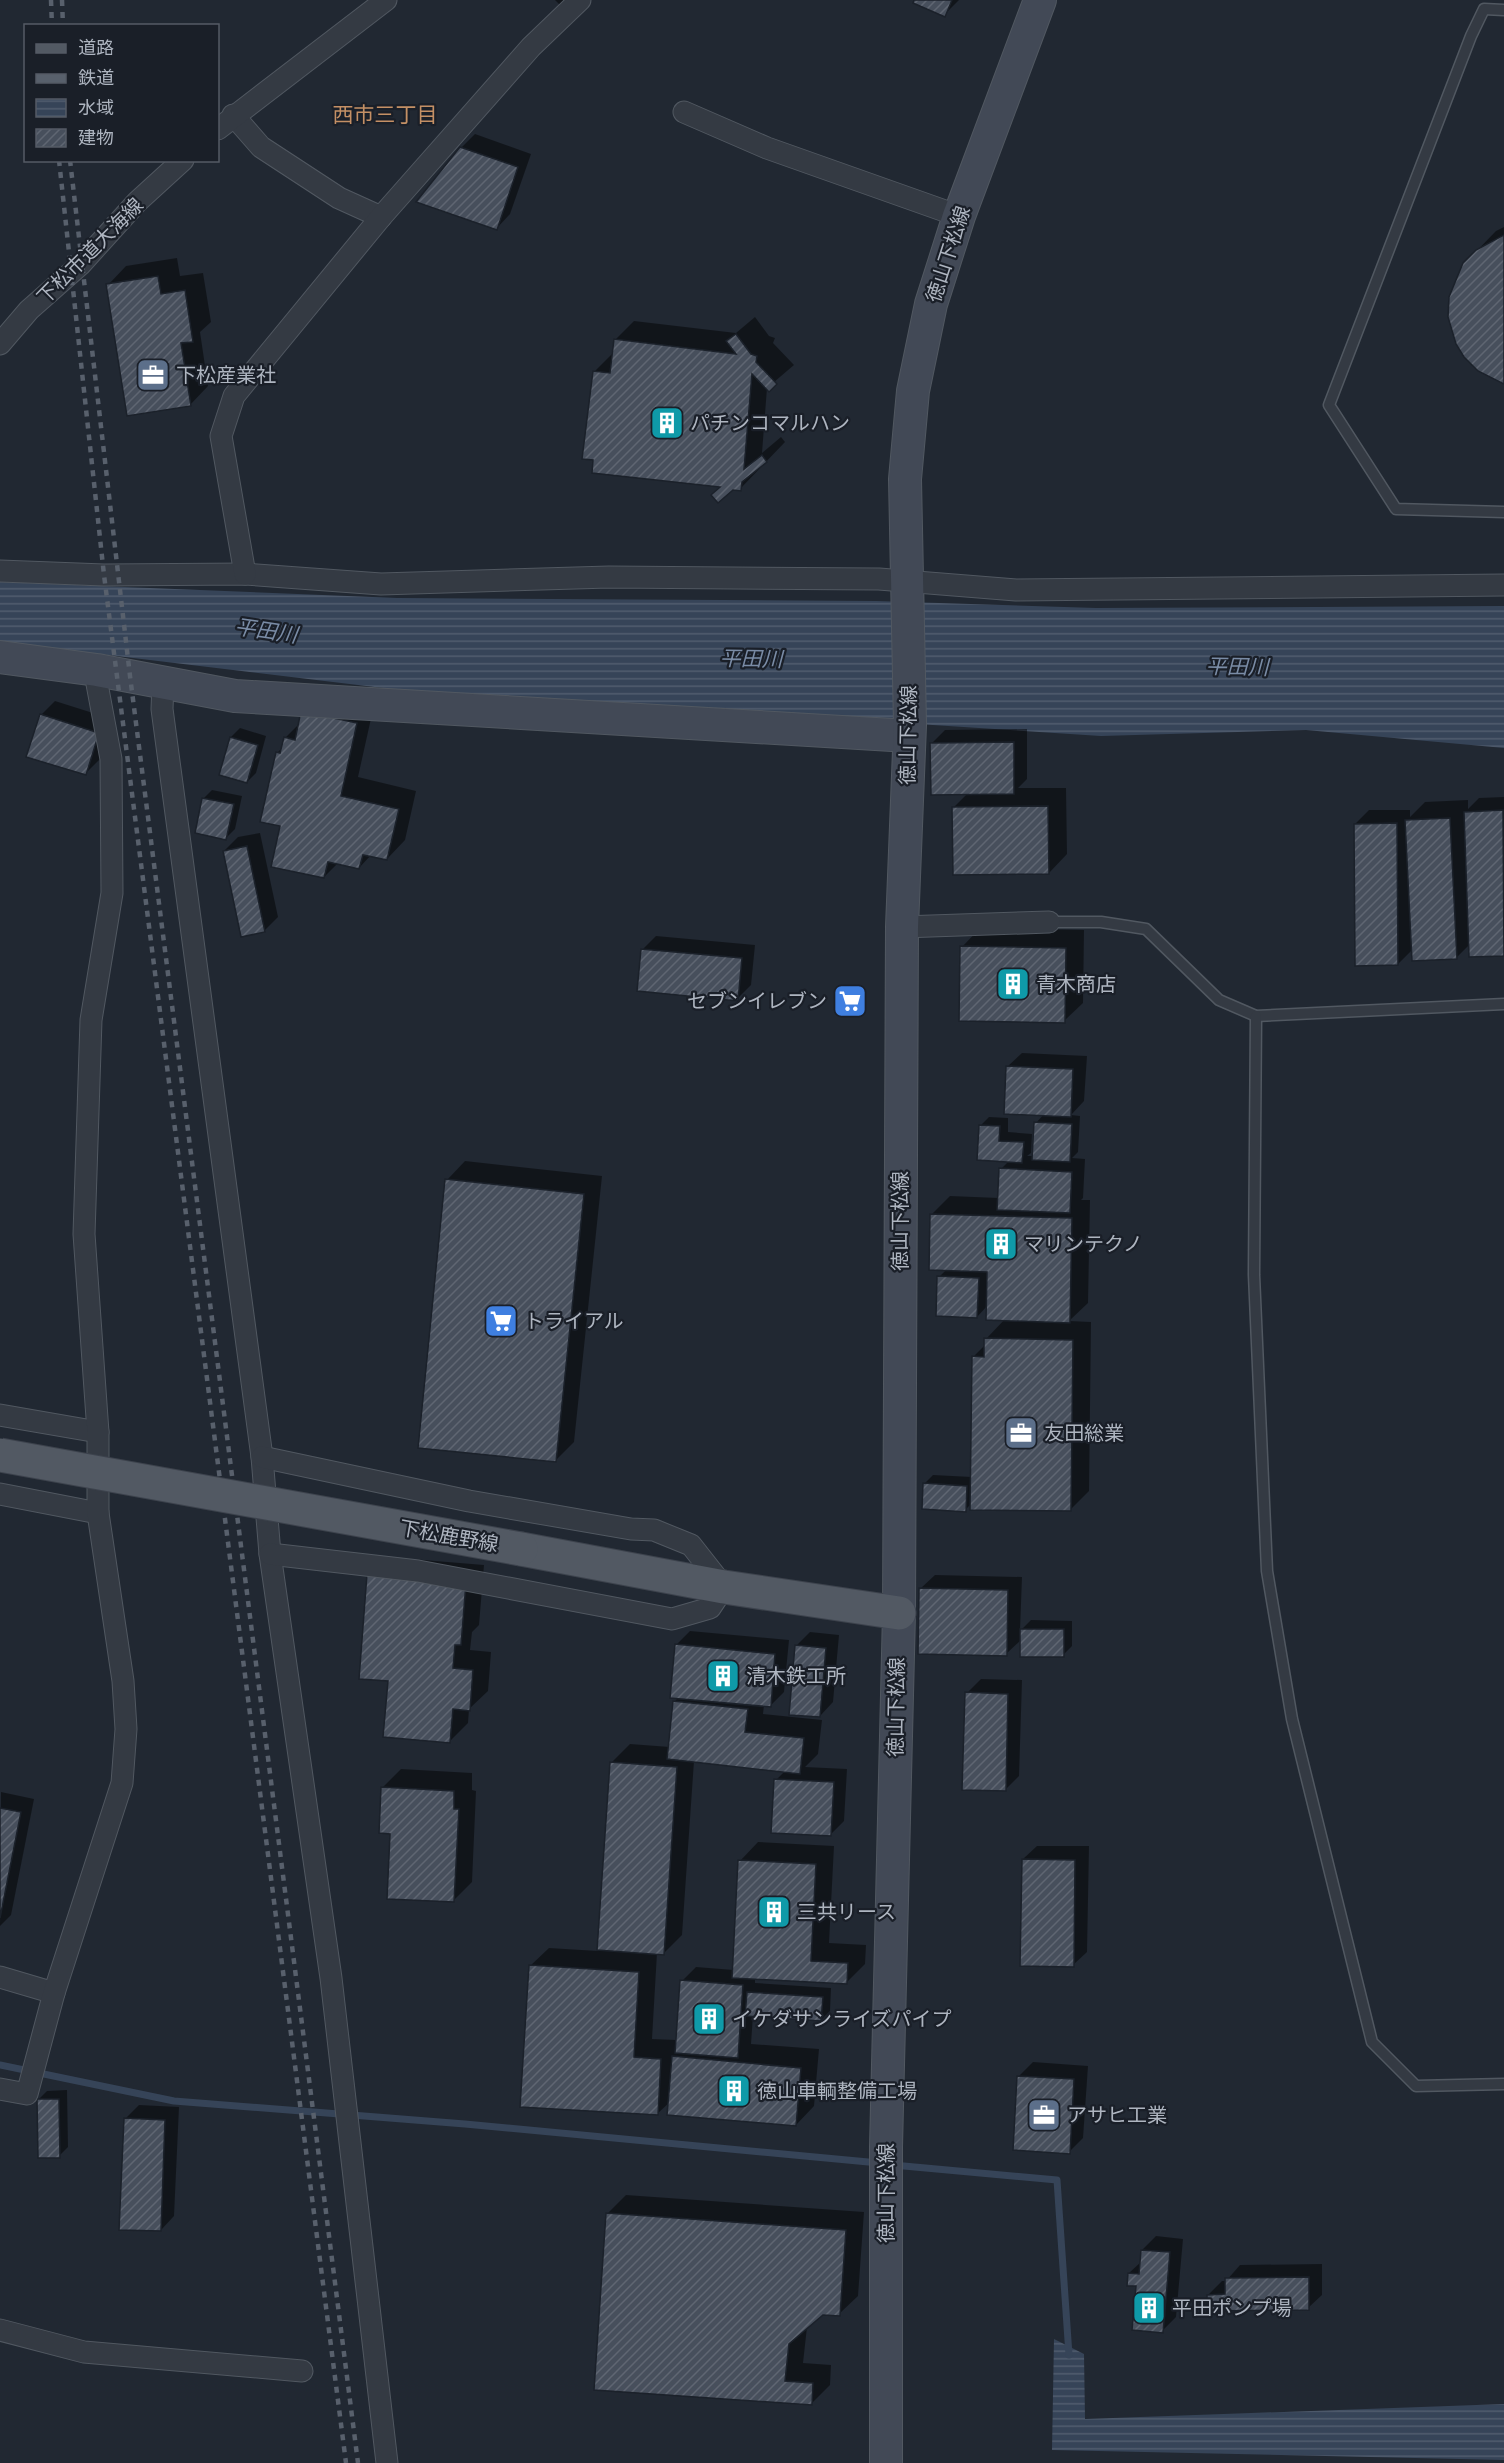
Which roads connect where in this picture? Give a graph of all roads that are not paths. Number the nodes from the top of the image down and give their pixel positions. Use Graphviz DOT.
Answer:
graph roads {
  1 [pos="386,0"];
  2 [pos="580,0"];
  3 [pos="1040,0"];
  4 [pos="1504,10"];
  5 [pos="684,112"];
  6 [pos="225,122"];
  7 [pos="181,162"];
  8 [pos="959,216"];
  9 [pos="381,217"];
  10 [pos="0,344"];
  11 [pos="1504,512"];
  12 [pos="0,571"];
  13 [pos="245,574"];
  14 [pos="1504,585"];
  15 [pos="907,587"];
  16 [pos="0,657"];
  17 [pos="97,670"];
  18 [pos="163,684"];
  19 [pos="909,730"];
  20 [pos="1049,922"];
  21 [pos="902,927"];
  22 [pos="1504,1004"];
  23 [pos="1256,1017"];
  24 [pos="0,1415"];
  25 [pos="98,1432"];
  26 [pos="0,1455"];
  27 [pos="262,1457"];
  28 [pos="0,1494"];
  29 [pos="98,1513"];
  30 [pos="270,1554"];
  31 [pos="724,1587"];
  32 [pos="899,1613"];
  33 [pos="0,1977"];
  34 [pos="54,1994"];
  35 [pos="1504,2084"];
  36 [pos="0,2089"];
  37 [pos="0,2330"];
  38 [pos="302,2371"];
  39 [pos="387,2463"];
  40 [pos="886,2463"];
  1 -- 6 [label="street"];
  2 -- 9 [label="street"];
  3 -- 8 [label="main road, 徳山下松線"];
  4 -- 11 [label="lane"];
  5 -- 8 [label="street"];
  6 -- 9 [label="street"];
  7 -- 10 [label="street, 下松市道大海線"];
  8 -- 15 [label="main road, 徳山下松線"];
  9 -- 13 [label="street"];
  12 -- 13 [label="street"];
  13 -- 15 [label="street"];
  14 -- 15 [label="street"];
  15 -- 19 [label="main road, 徳山下松線"];
  16 -- 17 [label="main road"];
  17 -- 18 [label="main road"];
  17 -- 25 [label="street"];
  18 -- 19 [label="main road"];
  18 -- 27 [label="street"];
  19 -- 21 [label="main road, 徳山下松線"];
  20 -- 21 [label="street"];
  20 -- 23 [label="lane"];
  21 -- 32 [label="main road, 徳山下松線"];
  22 -- 23 [label="lane"];
  23 -- 35 [label="lane"];
  24 -- 25 [label="street"];
  25 -- 29 [label="street"];
  26 -- 31 [label="main road, 下松鹿野線, bridge"];
  27 -- 30 [label="street"];
  27 -- 31 [label="street"];
  28 -- 29 [label="street"];
  29 -- 34 [label="street"];
  30 -- 31 [label="street"];
  30 -- 39 [label="street"];
  31 -- 32 [label="main road, 下松鹿野線"];
  32 -- 40 [label="main road, 徳山下松線"];
  33 -- 34 [label="street"];
  34 -- 36 [label="street"];
  37 -- 38 [label="street"];
}
